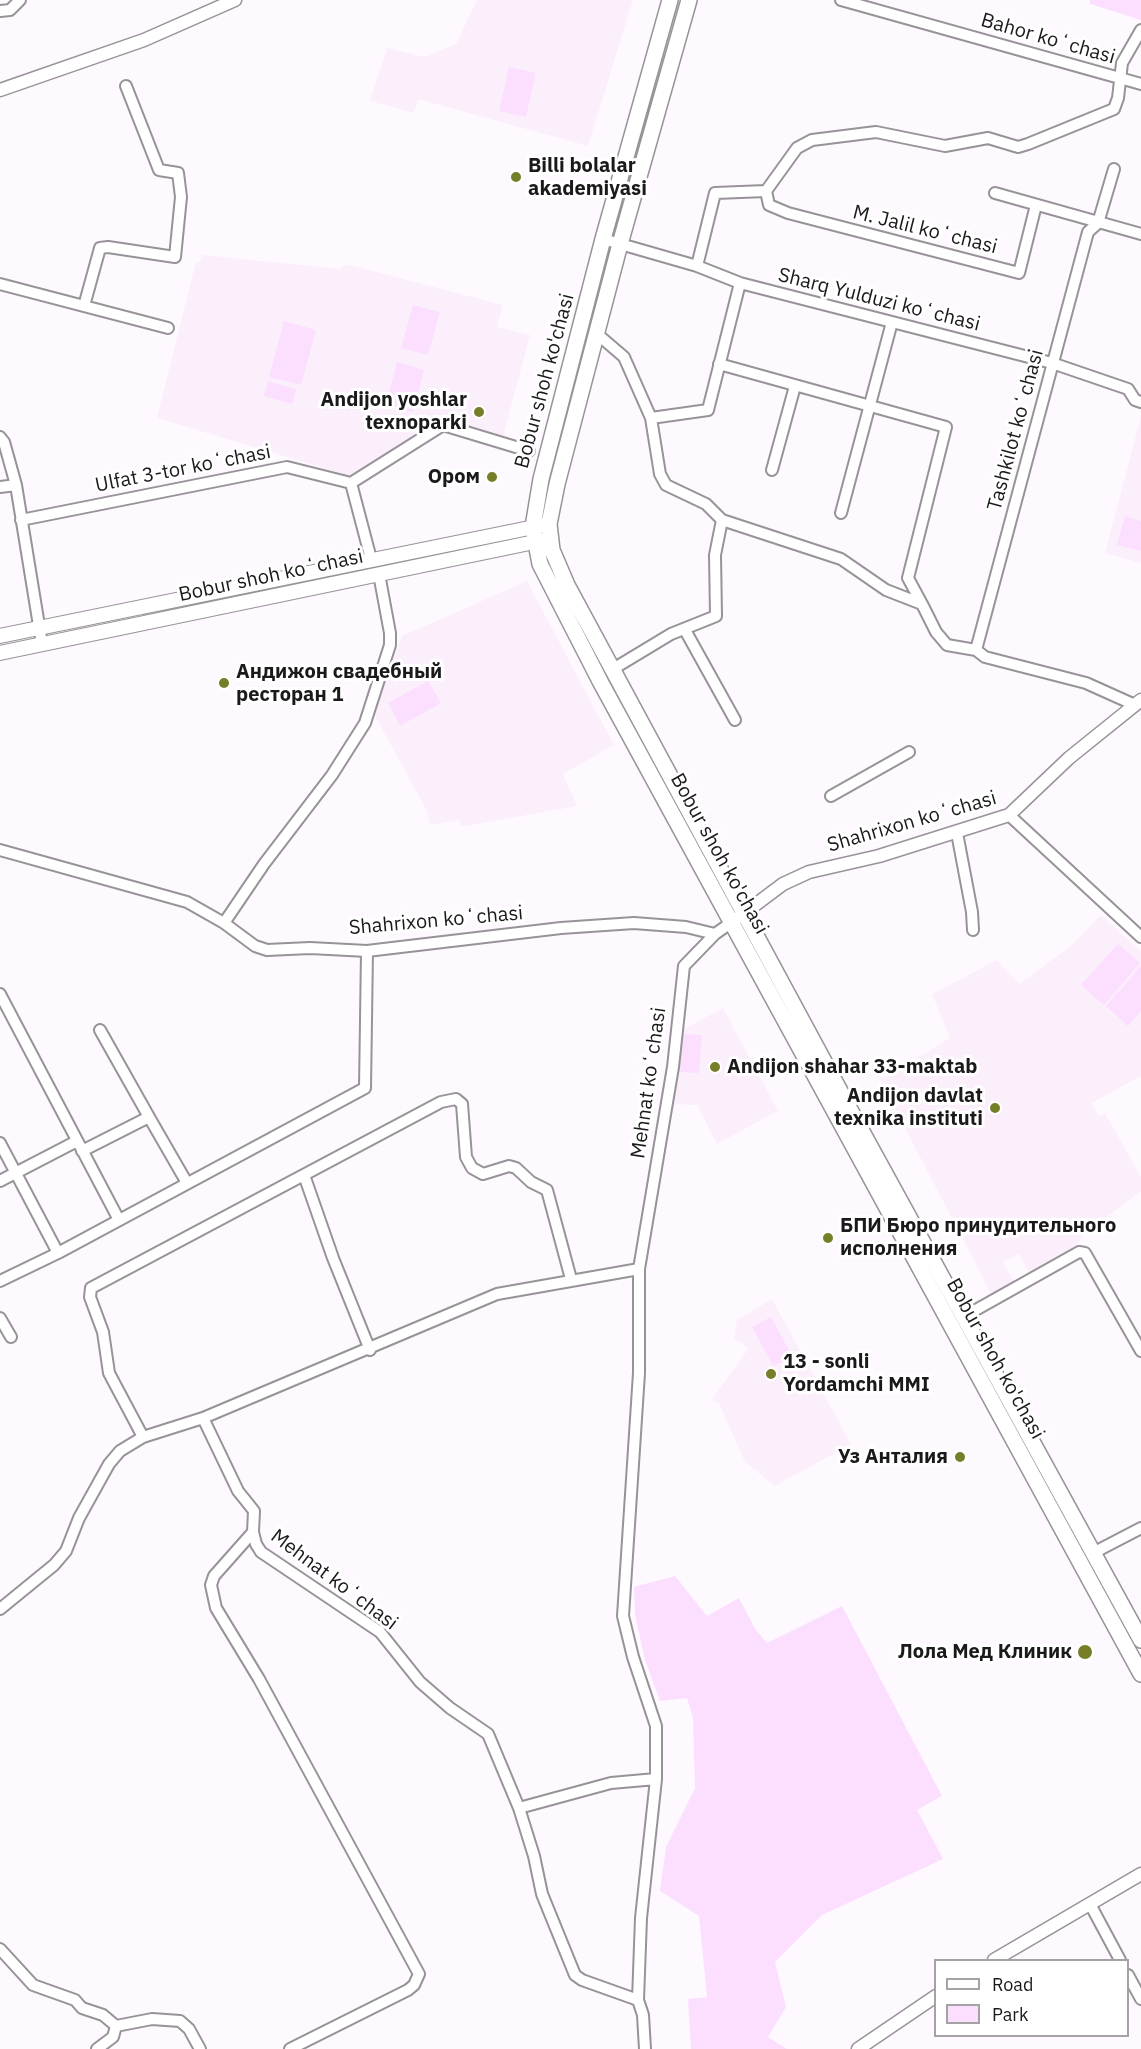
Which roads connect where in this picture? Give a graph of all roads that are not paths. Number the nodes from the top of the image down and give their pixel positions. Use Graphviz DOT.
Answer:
graph roads {
  1 [pos="20,0"];
  2 [pos="670,0"];
  3 [pos="690,0"];
  4 [pos="841,0"];
  5 [pos="231,1"];
  6 [pos="0,11"];
  7 [pos="1141,30"];
  8 [pos="1120,78"];
  9 [pos="1141,84"];
  10 [pos="126,86"];
  11 [pos="0,90"];
  12 [pos="1114,169"];
  13 [pos="766,191"];
  14 [pos="995,193"];
  15 [pos="1036,205"];
  16 [pos="1098,223"];
  17 [pos="1141,234"];
  18 [pos="603,239"];
  19 [pos="620,244"];
  20 [pos="697,266"];
  21 [pos="740,283"];
  22 [pos="0,284"];
  23 [pos="84,306"];
  24 [pos="892,322"];
  25 [pos="168,328"];
  26 [pos="597,333"];
  27 [pos="1052,363"];
  28 [pos="719,364"];
  29 [pos="795,386"];
  30 [pos="1141,402"];
  31 [pos="870,406"];
  32 [pos="651,418"];
  33 [pos="0,437"];
  34 [pos="529,451"];
  35 [pos="772,470"];
  36 [pos="351,483"];
  37 [pos="16,485"];
  38 [pos="0,487"];
  39 [pos="841,513"];
  40 [pos="21,519"];
  41 [pos="722,520"];
  42 [pos="550,532"];
  43 [pos="501,534"];
  44 [pos="534,535"];
  45 [pos="505,548"];
  46 [pos="370,559"];
  47 [pos="379,574"];
  48 [pos="922,604"];
  49 [pos="38,628"];
  50 [pos="684,630"];
  51 [pos="0,636"];
  52 [pos="42,644"];
  53 [pos="976,650"];
  54 [pos="0,653"];
  55 [pos="613,669"];
  56 [pos="1138,703"];
  57 [pos="735,720"];
  58 [pos="909,752"];
  59 [pos="831,796"];
  60 [pos="1009,815"];
  61 [pos="957,833"];
  62 [pos="0,850"];
  63 [pos="738,917"];
  64 [pos="224,922"];
  65 [pos="973,930"];
  66 [pos="715,934"];
  67 [pos="1141,937"];
  68 [pos="367,951"];
  69 [pos="0,994"];
  70 [pos="100,1030"];
  71 [pos="149,1116"];
  72 [pos="0,1143"];
  73 [pos="80,1146"];
  74 [pos="16,1173"];
  75 [pos="304,1175"];
  76 [pos="0,1181"];
  77 [pos="187,1183"];
  78 [pos="119,1220"];
  79 [pos="58,1252"];
  80 [pos="639,1269"];
  81 [pos="571,1279"];
  82 [pos="0,1281"];
  83 [pos="964,1316"];
  84 [pos="0,1318"];
  85 [pos="11,1337"];
  86 [pos="370,1350"];
  87 [pos="1141,1351"];
  88 [pos="203,1419"];
  89 [pos="143,1437"];
  90 [pos="1141,1528"];
  91 [pos="253,1532"];
  92 [pos="1094,1553"];
  93 [pos="0,1609"];
  94 [pos="1141,1640"];
  95 [pos="1141,1674"];
  96 [pos="656,1779"];
  97 [pos="519,1808"];
  98 [pos="1141,1874"];
  99 [pos="1090,1904"];
  100 [pos="0,1949"];
  101 [pos="996,1959"];
  102 [pos="1119,1959"];
  103 [pos="1129,1976"];
  104 [pos="934,1997"];
  105 [pos="1141,1999"];
  106 [pos="638,2000"];
  107 [pos="116,2026"];
  108 [pos="97,2049"];
  109 [pos="200,2049"];
  110 [pos="290,2049"];
  111 [pos="645,2049"];
  112 [pos="858,2049"];
  1 -- 6 [label="street"];
  2 -- 18 [label="main road, Bobur shoh ko'chasi"];
  3 -- 19 [label="main road, Bobur shoh ko'chasi"];
  4 -- 8 [label="street, Bahor koʻchasi"];
  5 -- 11 [label="street"];
  7 -- 8 [label="street"];
  8 -- 9 [label="street, Bahor koʻchasi"];
  8 -- 13 [label="street"];
  10 -- 23 [label="street"];
  12 -- 16 [label="street, Tashkilot koʻchasi"];
  13 -- 15 [label="street, M. Jalil koʻchasi"];
  13 -- 20 [label="street"];
  14 -- 15 [label="street"];
  15 -- 16 [label="street"];
  16 -- 17 [label="street"];
  16 -- 27 [label="street, Tashkilot koʻchasi"];
  18 -- 19 [label="street, Sharq Yulduzi koʻchasi"];
  18 -- 44 [label="main road, Bobur shoh ko'chasi"];
  19 -- 20 [label="street, Sharq Yulduzi koʻchasi"];
  19 -- 26 [label="main road, Bobur shoh ko'chasi"];
  20 -- 21 [label="street, Sharq Yulduzi koʻchasi"];
  21 -- 24 [label="street, Sharq Yulduzi koʻchasi"];
  21 -- 28 [label="street"];
  22 -- 23 [label="street"];
  23 -- 25 [label="street"];
  24 -- 27 [label="street, Sharq Yulduzi koʻchasi"];
  24 -- 31 [label="street"];
  26 -- 32 [label="street"];
  26 -- 42 [label="main road, Bobur shoh ko'chasi"];
  27 -- 30 [label="street, Sharq Yulduzi koʻchasi"];
  27 -- 53 [label="street, Tashkilot koʻchasi"];
  28 -- 29 [label="street"];
  28 -- 32 [label="street"];
  29 -- 31 [label="street"];
  29 -- 35 [label="street"];
  31 -- 39 [label="street"];
  31 -- 48 [label="street, Shahrixon koʻchasi"];
  32 -- 41 [label="street"];
  33 -- 37 [label="street"];
  34 -- 36 [label="street"];
  36 -- 40 [label="street, Ulfat 3-tor koʻchasi"];
  36 -- 46 [label="street"];
  37 -- 38 [label="street"];
  37 -- 40 [label="street"];
  40 -- 49 [label="street"];
  41 -- 48 [label="street"];
  41 -- 50 [label="street"];
  42 -- 44 [label="main road, Bobur shoh koʻchasi"];
  42 -- 55 [label="main road, Bobur shoh ko'chasi"];
  43 -- 44 [label="main road, Bobur shoh koʻchasi"];
  43 -- 45 [label="main road"];
  43 -- 46 [label="main road, Bobur shoh koʻchasi"];
  44 -- 45 [label="main road, Bobur shoh koʻchasi"];
  44 -- 63 [label="main road, Bobur shoh ko'chasi"];
  45 -- 47 [label="main road, Bobur shoh koʻchasi"];
  46 -- 49 [label="main road, Bobur shoh koʻchasi"];
  47 -- 52 [label="main road, Bobur shoh koʻchasi"];
  47 -- 64 [label="street"];
  48 -- 53 [label="street, Shahrixon koʻchasi"];
  49 -- 51 [label="main road, Bobur shoh koʻchasi"];
  49 -- 52 [label="street"];
  50 -- 55 [label="street"];
  50 -- 57 [label="street"];
  52 -- 54 [label="main road, Bobur shoh koʻchasi"];
  53 -- 56 [label="street, Shahrixon koʻchasi"];
  55 -- 63 [label="main road, Bobur shoh ko'chasi"];
  56 -- 60 [label="street, Shahrixon koʻchasi"];
  58 -- 59 [label="street"];
  60 -- 61 [label="street, Shahrixon koʻchasi"];
  60 -- 67 [label="street"];
  61 -- 63 [label="street, Shahrixon koʻchasi"];
  61 -- 65 [label="street"];
  62 -- 64 [label="street, Shahrixon koʻchasi"];
  63 -- 66 [label="street, Mehnat koʻchasi"];
  63 -- 83 [label="main road, Bobur shoh ko'chasi"];
  63 -- 95 [label="main road, Bobur shoh ko'chasi"];
  64 -- 68 [label="street, Shahrixon koʻchasi"];
  66 -- 68 [label="street, Shahrixon koʻchasi"];
  66 -- 80 [label="street, Mehnat koʻchasi"];
  68 -- 77 [label="street"];
  69 -- 73 [label="street"];
  70 -- 71 [label="street"];
  71 -- 73 [label="street"];
  71 -- 77 [label="street"];
  72 -- 74 [label="street"];
  73 -- 74 [label="street"];
  73 -- 78 [label="street"];
  74 -- 76 [label="street"];
  74 -- 79 [label="street"];
  75 -- 81 [label="street"];
  75 -- 86 [label="street"];
  75 -- 89 [label="street"];
  77 -- 78 [label="street"];
  78 -- 79 [label="street"];
  79 -- 82 [label="street"];
  80 -- 81 [label="street"];
  80 -- 96 [label="street, Mehnat koʻchasi"];
  81 -- 86 [label="street"];
  83 -- 87 [label="street"];
  83 -- 92 [label="main road, Bobur shoh ko'chasi"];
  84 -- 85 [label="street"];
  86 -- 88 [label="street"];
  88 -- 89 [label="street"];
  88 -- 91 [label="street, Mehnat koʻchasi"];
  89 -- 93 [label="street"];
  90 -- 92 [label="street"];
  91 -- 97 [label="street, Mehnat koʻchasi"];
  91 -- 110 [label="street"];
  92 -- 94 [label="main road, Bobur shoh ko'chasi"];
  96 -- 97 [label="street"];
  96 -- 106 [label="street, Mehnat koʻchasi"];
  97 -- 106 [label="street, Mehnat koʻchasi"];
  98 -- 99 [label="street"];
  99 -- 101 [label="street"];
  99 -- 102 [label="street"];
  100 -- 107 [label="street"];
  103 -- 105 [label="street"];
  104 -- 112 [label="street"];
  106 -- 111 [label="street, Mehnat koʻchasi"];
  107 -- 108 [label="street"];
  107 -- 109 [label="street"];
}
